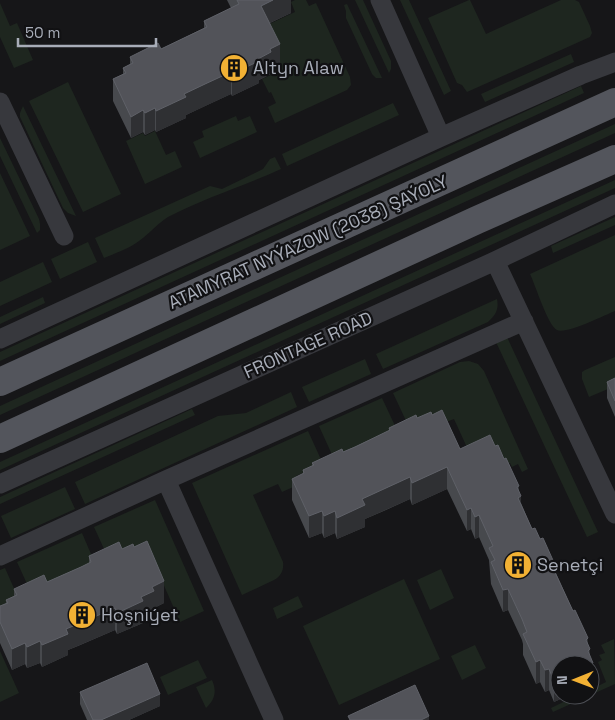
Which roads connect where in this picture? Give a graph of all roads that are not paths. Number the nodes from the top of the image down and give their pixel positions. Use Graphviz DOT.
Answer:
graph roads {
  1 [pos="380,0"];
  2 [pos="615,62"];
  3 [pos="0,102"];
  4 [pos="615,102"];
  5 [pos="441,137"];
  6 [pos="615,160"];
  7 [pos="615,204"];
  8 [pos="64,236"];
  9 [pos="495,261"];
  10 [pos="524,321"];
  11 [pos="0,339"];
  12 [pos="0,382"];
  13 [pos="0,439"];
  14 [pos="166,480"];
  15 [pos="0,484"];
  16 [pos="615,514"];
  17 [pos="0,556"];
  18 [pos="274,720"];
  1 -- 5 [label="street"];
  2 -- 5 [label="street"];
  3 -- 8 [label="street"];
  4 -- 12 [label="main road, ATAMYRAT NYÝAZOW (2038) ŞAÝOLY"];
  5 -- 11 [label="street"];
  6 -- 13 [label="main road"];
  7 -- 9 [label="street, FRONTAGE ROAD"];
  9 -- 10 [label="street"];
  9 -- 15 [label="street, FRONTAGE ROAD"];
  10 -- 14 [label="street"];
  10 -- 16 [label="street"];
  14 -- 17 [label="street"];
  14 -- 18 [label="street"];
}
